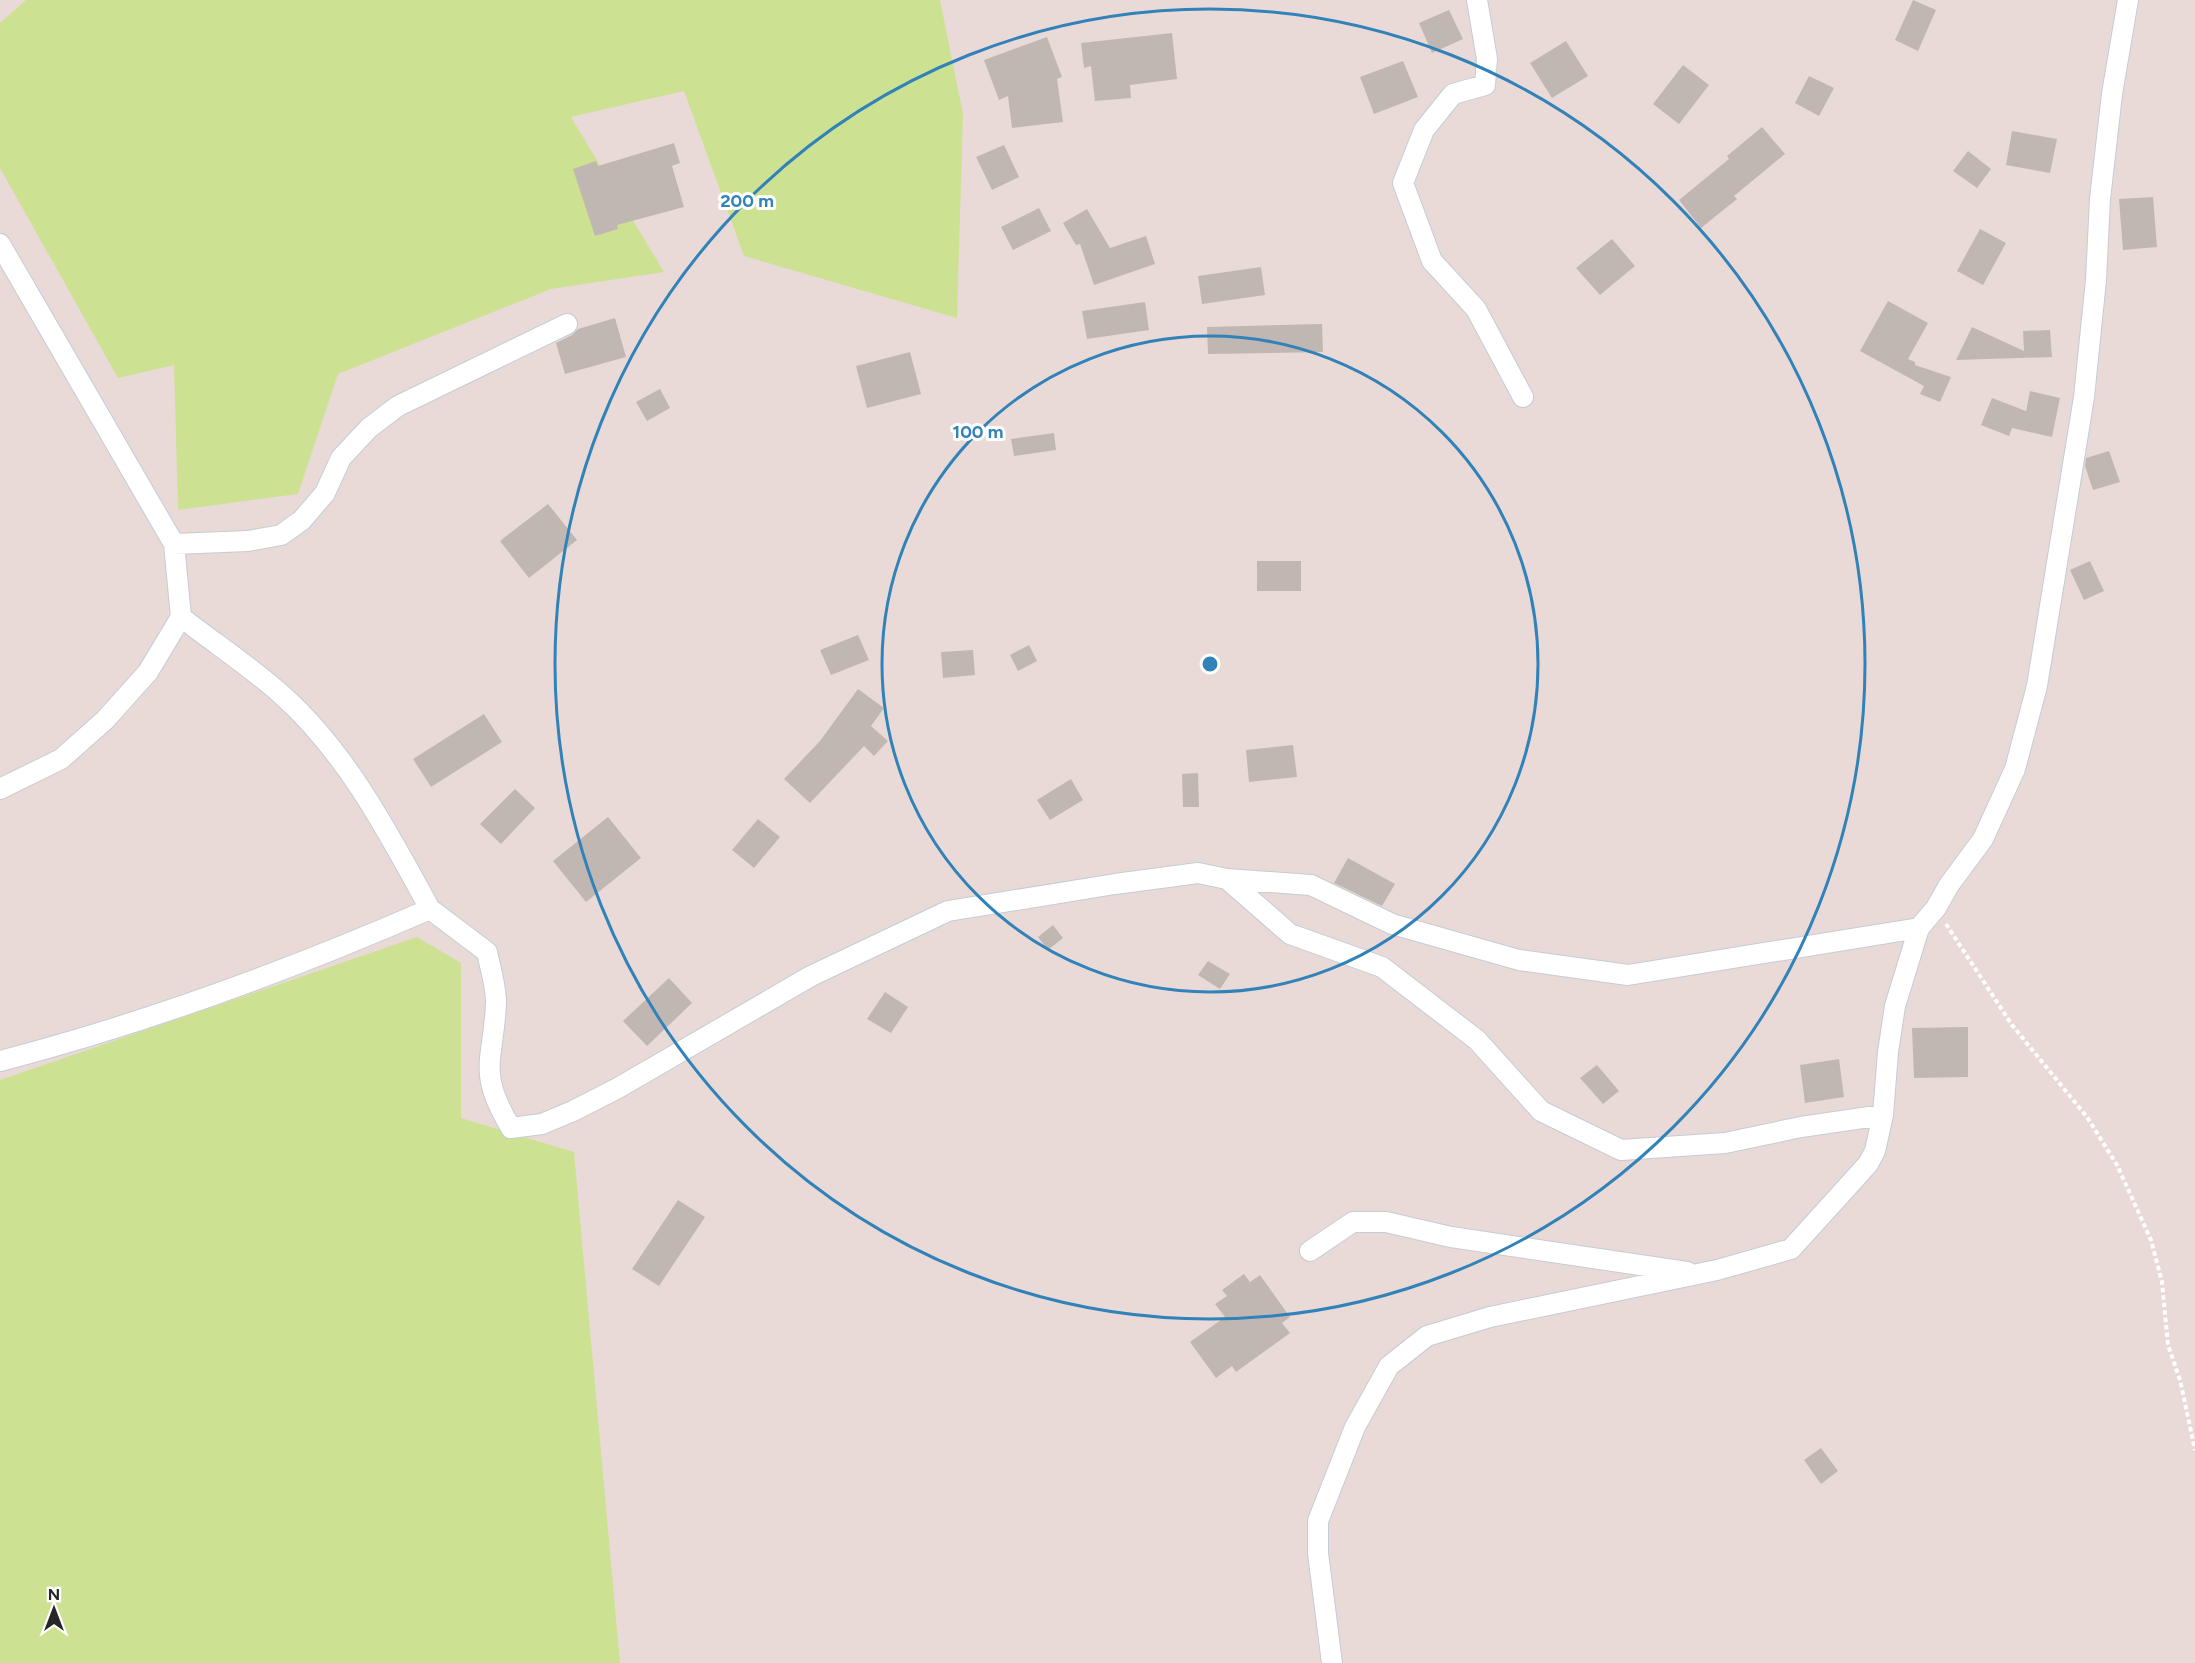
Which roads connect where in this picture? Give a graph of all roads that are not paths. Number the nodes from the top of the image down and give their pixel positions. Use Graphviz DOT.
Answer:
graph roads {
  1 [pos="1477,0"];
  2 [pos="2128,0"];
  3 [pos="0,244"];
  4 [pos="567,324"];
  5 [pos="1522,397"];
  6 [pos="174,544"];
  7 [pos="181,617"];
  8 [pos="0,789"];
  9 [pos="1227,879"];
  10 [pos="430,909"];
  11 [pos="1919,928"];
  12 [pos="0,1061"];
  13 [pos="1883,1115"];
  14 [pos="1310,1251"];
  15 [pos="1702,1274"];
  16 [pos="1332,1663"];
  1 -- 5 [label="street"];
  2 -- 11 [label="street"];
  3 -- 6 [label="street"];
  4 -- 6 [label="street"];
  6 -- 7 [label="street"];
  7 -- 8 [label="street"];
  7 -- 10 [label="street"];
  9 -- 10 [label="street"];
  9 -- 11 [label="street"];
  9 -- 13 [label="street"];
  10 -- 12 [label="street"];
  11 -- 13 [label="street"];
  13 -- 15 [label="street"];
  14 -- 15 [label="street"];
  15 -- 16 [label="street"];
}
